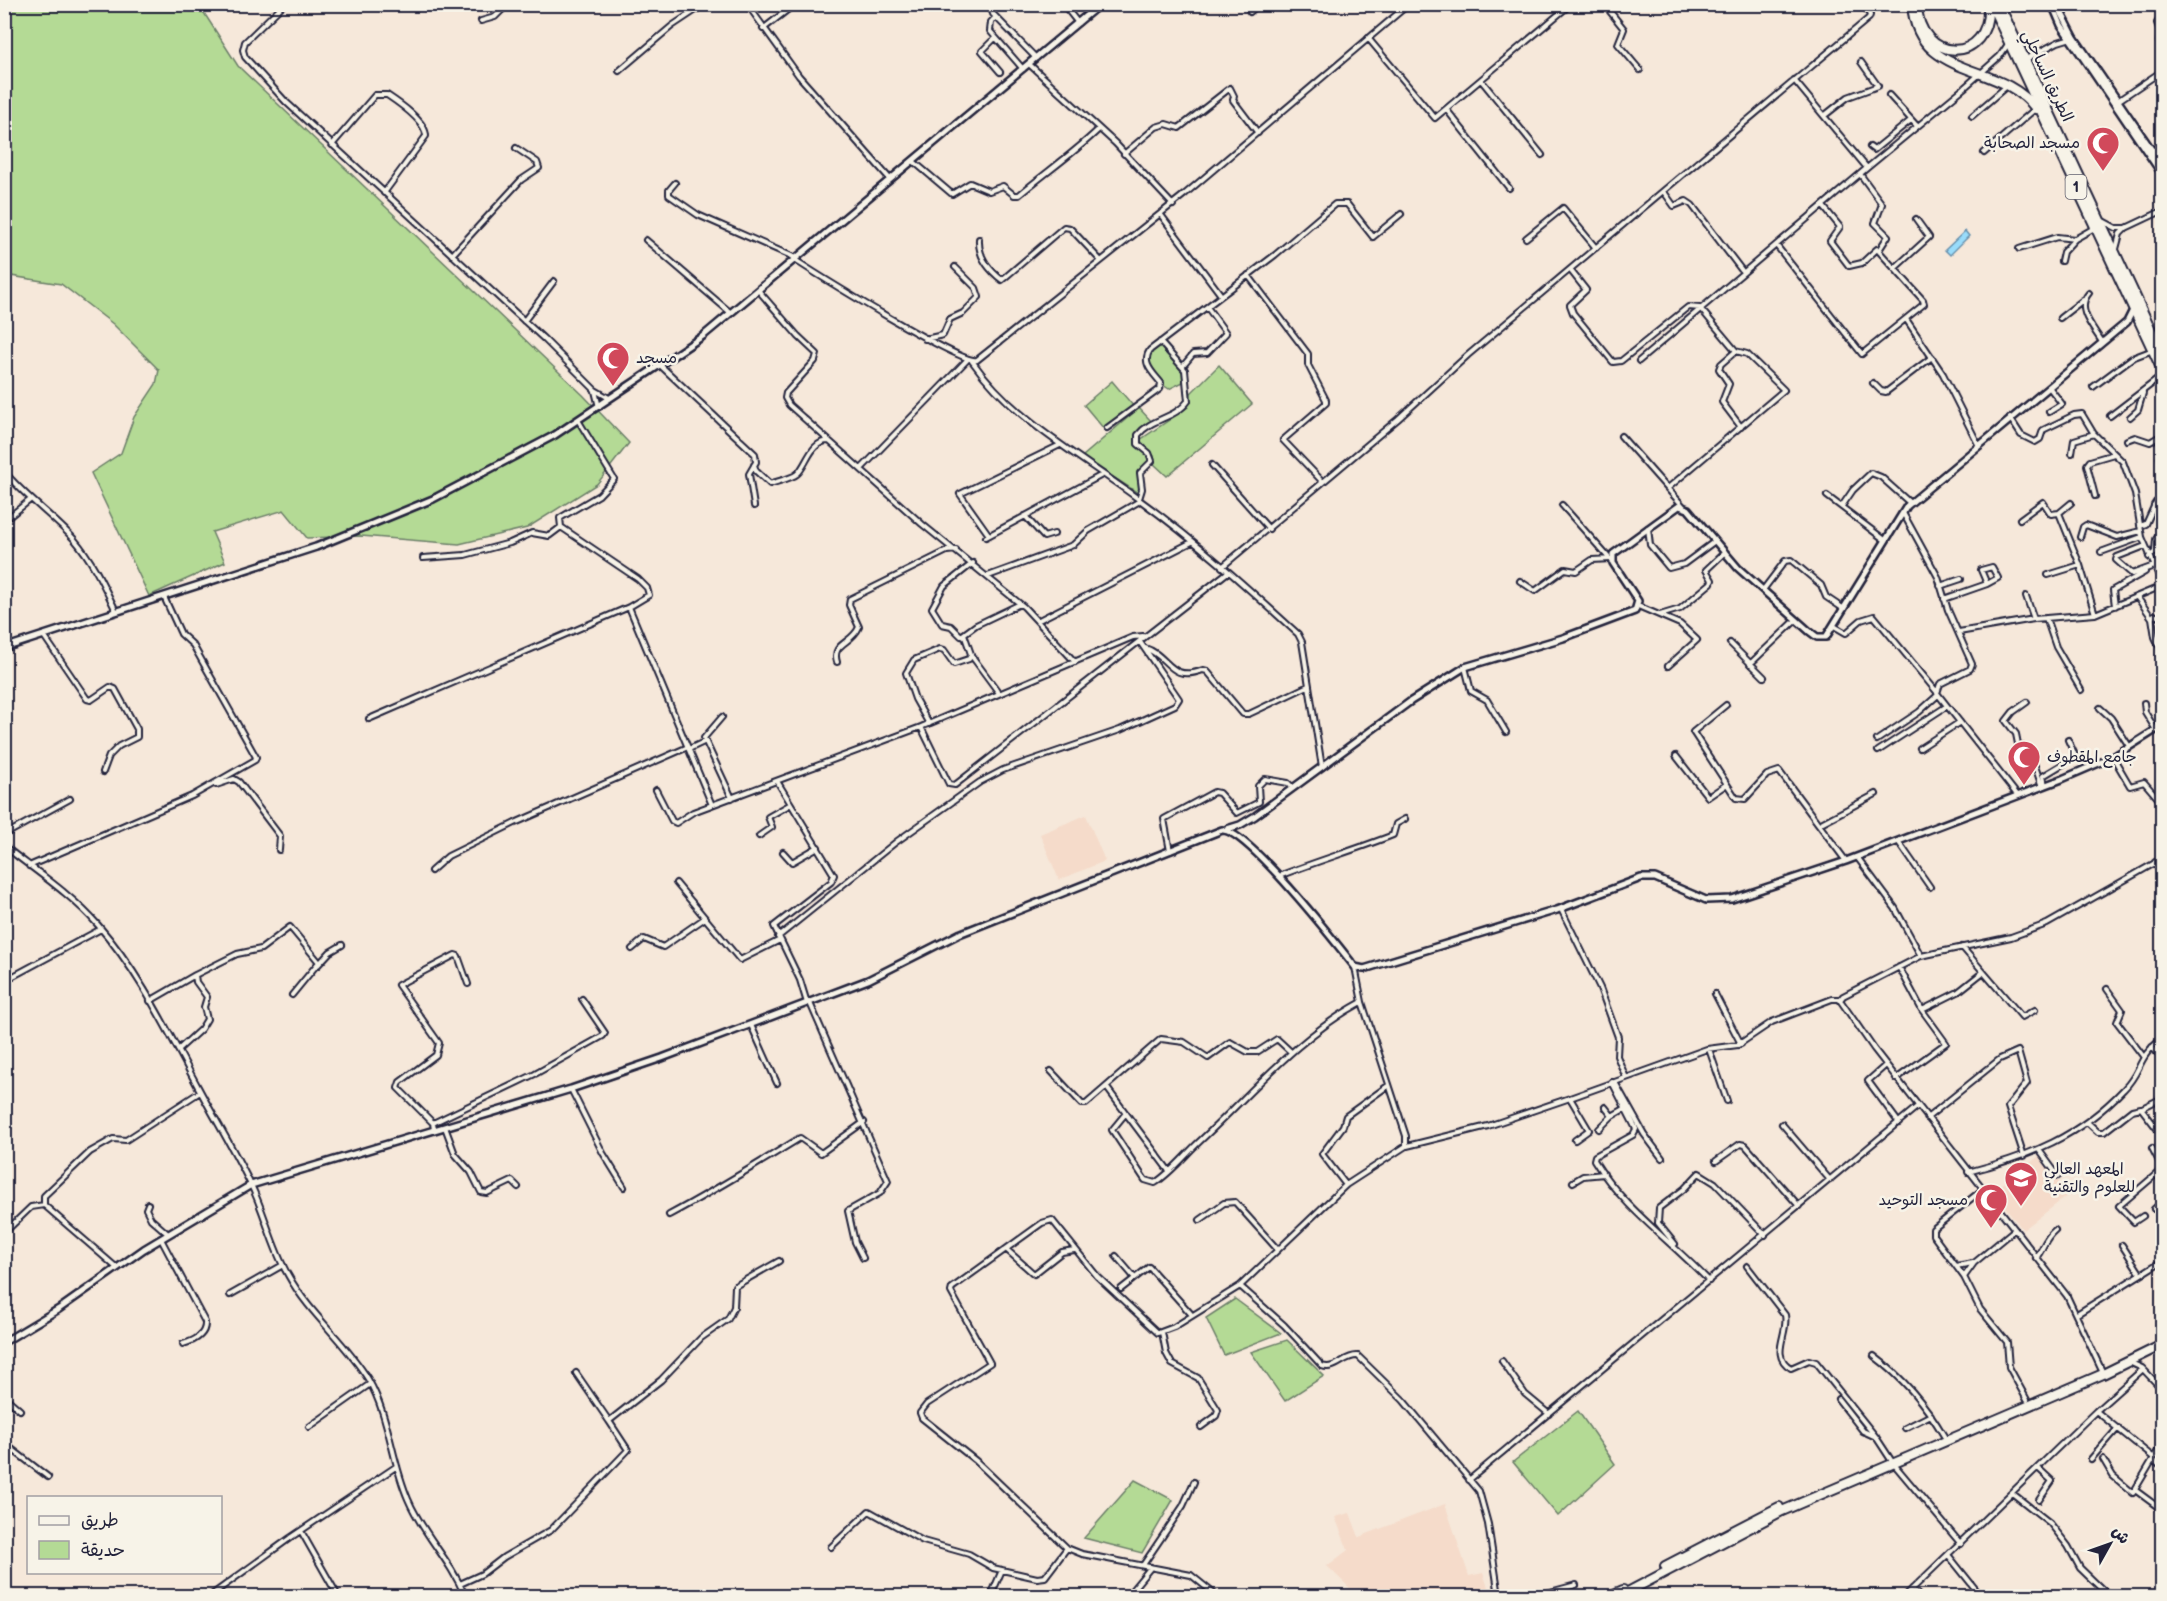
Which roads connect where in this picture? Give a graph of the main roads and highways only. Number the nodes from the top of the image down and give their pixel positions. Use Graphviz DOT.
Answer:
graph roads {
  1 [pos="1912,4"];
  2 [pos="1917,4"];
  3 [pos="1989,4"];
  4 [pos="1999,4"];
  5 [pos="2046,121"];
  6 [pos="2163,353"];
  7 [pos="2163,370"];
  8 [pos="2163,1345"];
  9 [pos="2148,1352"];
  10 [pos="2102,1372"];
  11 [pos="2067,1386"];
  12 [pos="1892,1461"];
  13 [pos="1609,1596"];
  14 [pos="1620,1596"];
  1 -- 5 [label="highway"];
  2 -- 3 [label="highway"];
  3 -- 5 [label="highway, الطريق الساحلي / 1"];
  4 -- 6 [label="highway, الطريق الساحلي"];
  5 -- 7 [label="highway, الطريق الساحلي / 1"];
  8 -- 9 [label="highway"];
  9 -- 10 [label="highway"];
  9 -- 10 [label="highway"];
  10 -- 11 [label="highway"];
  11 -- 12 [label="highway"];
  11 -- 12 [label="highway"];
  12 -- 13 [label="highway"];
  12 -- 14 [label="highway"];
}
